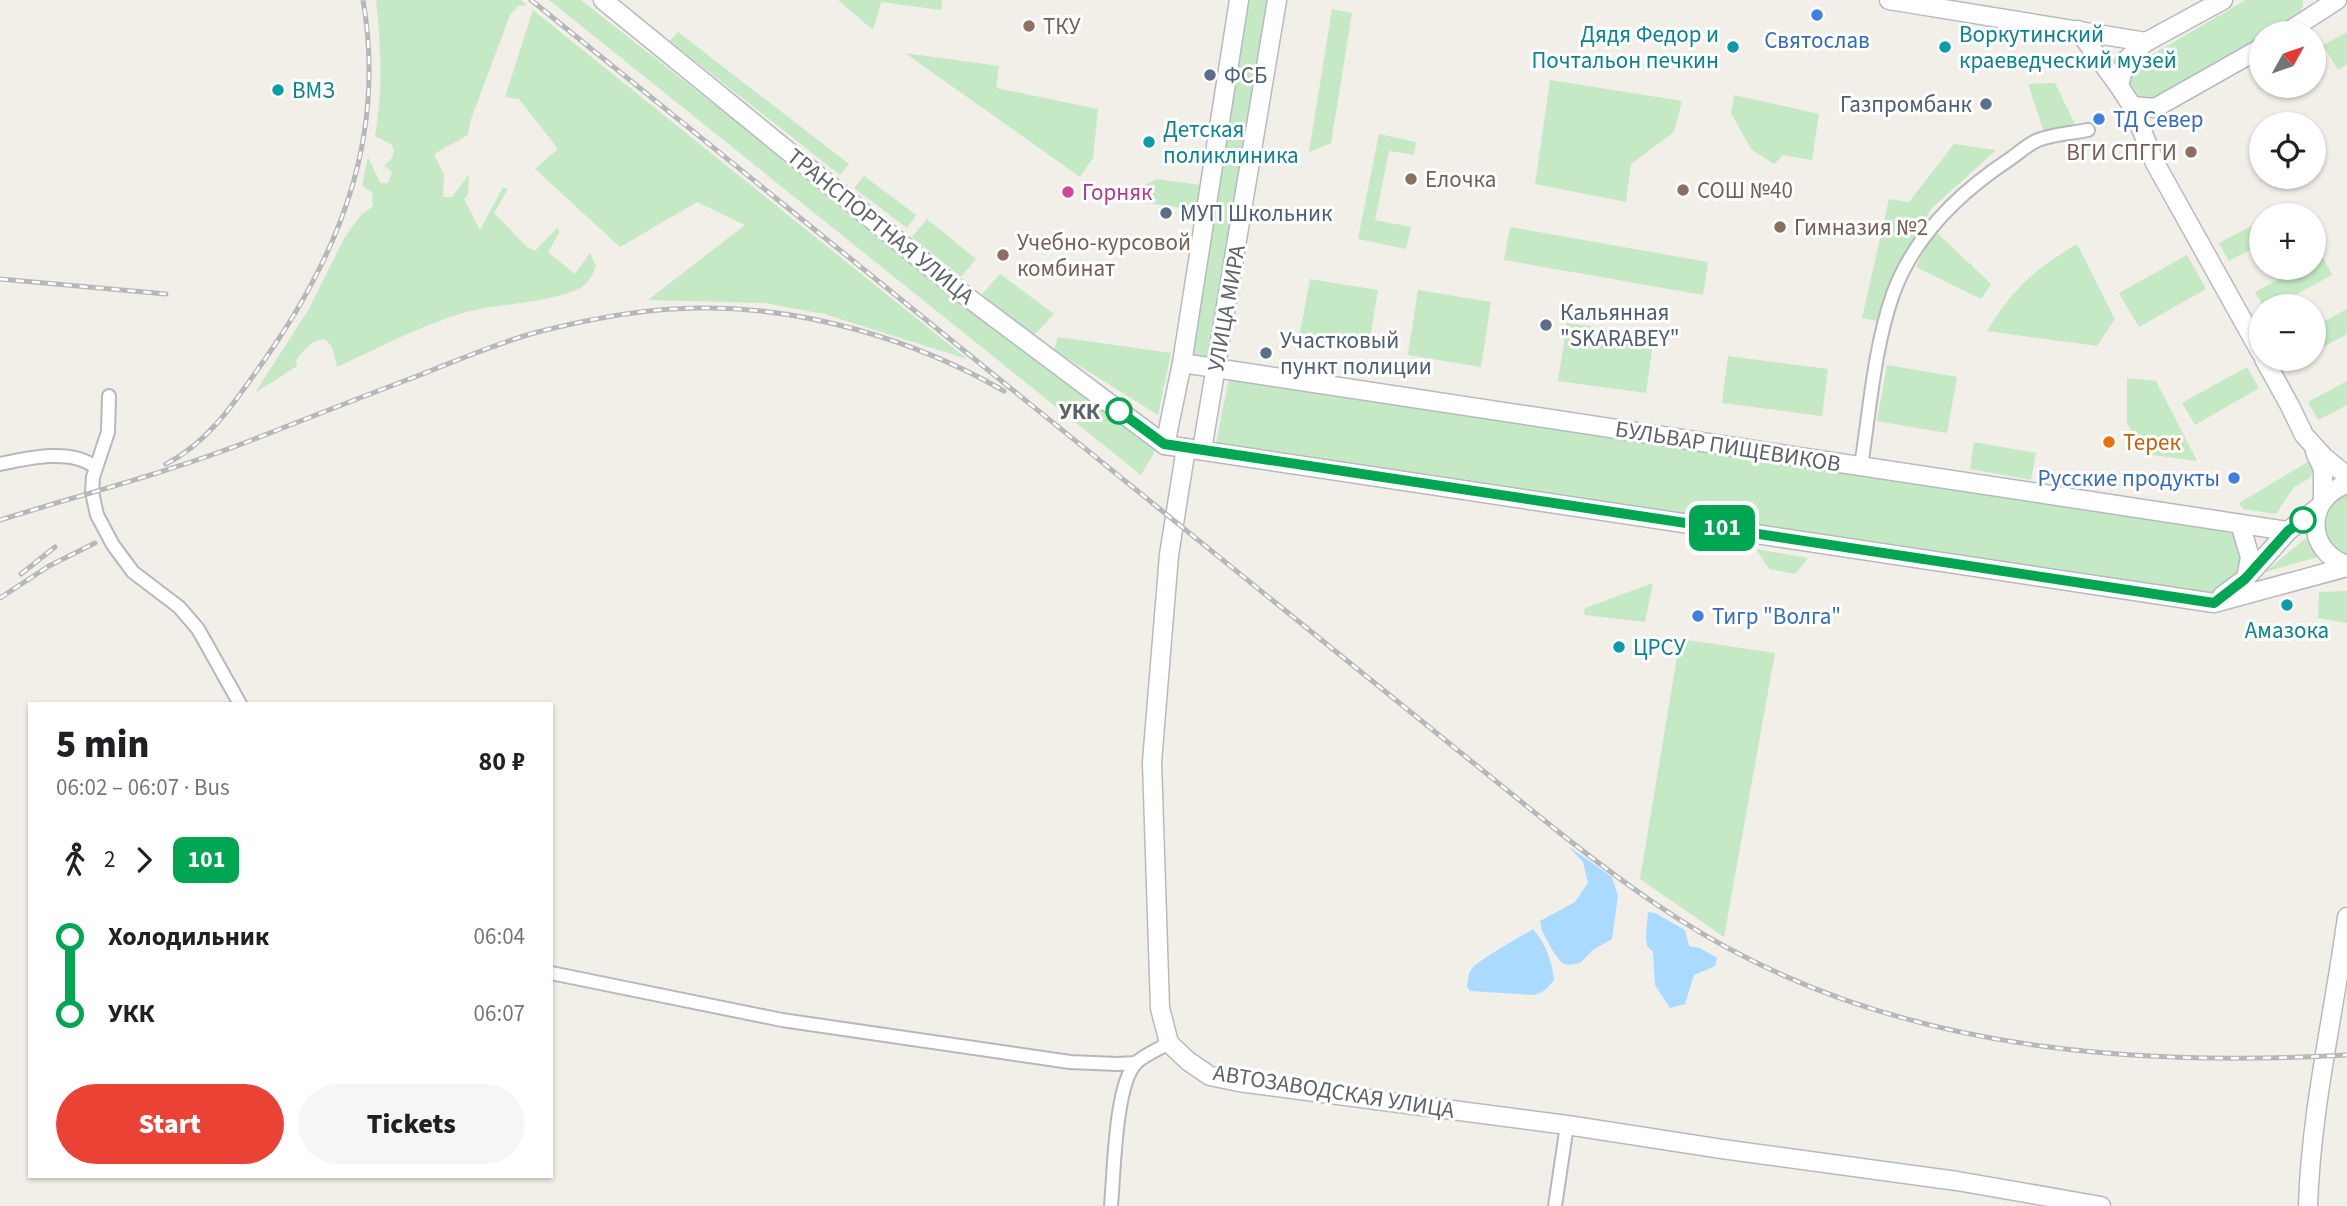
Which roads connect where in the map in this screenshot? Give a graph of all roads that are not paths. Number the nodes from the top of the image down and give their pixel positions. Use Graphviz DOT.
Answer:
graph roads {
  1 [pos="603,0"];
  2 [pos="1239,0"];
  3 [pos="1277,0"];
  4 [pos="1889,0"];
  5 [pos="2223,0"];
  6 [pos="2309,0"];
  7 [pos="2337,0"];
  8 [pos="2304,21"];
  9 [pos="2306,21"];
  10 [pos="2078,30"];
  11 [pos="2146,42"];
  12 [pos="2249,55"];
  13 [pos="2119,86"];
  14 [pos="2132,106"];
  15 [pos="2155,108"];
  16 [pos="2088,130"];
  17 [pos="2141,132"];
  18 [pos="2249,331"];
  19 [pos="1182,363"];
  20 [pos="1216,367"];
  21 [pos="2270,371"];
  22 [pos="109,396"];
  23 [pos="1164,444"];
  24 [pos="2312,446"];
  25 [pos="1194,449"];
  26 [pos="0,464"];
  27 [pos="1861,466"];
  28 [pos="95,467"];
  29 [pos="2347,476"];
  30 [pos="2347,484"];
  31 [pos="2321,503"];
  32 [pos="2241,524"];
  33 [pos="2288,531"];
  34 [pos="2347,566"];
  35 [pos="2245,579"];
  36 [pos="2214,603"];
  37 [pos="239,702"];
  38 [pos="2347,921"];
  39 [pos="553,973"];
  40 [pos="1169,1043"];
  41 [pos="1136,1063"];
  42 [pos="1567,1125"];
  43 [pos="1111,1206"];
  44 [pos="1555,1206"];
  45 [pos="2101,1206"];
  46 [pos="2308,1206"];
  1 -- 23 [label="main road, ТРАНСПОРТНАЯ УЛИЦА"];
  2 -- 19 [label="main road, УЛИЦА МИРА"];
  3 -- 20 [label="main road, УЛИЦА МИРА"];
  4 -- 10 [label="main road"];
  5 -- 11 [label="main road"];
  6 -- 8 [label="main road"];
  7 -- 9 [label="main road"];
  10 -- 11 [label="main road"];
  10 -- 13 [label="main road"];
  11 -- 13 [label="main road"];
  12 -- 15 [label="main road"];
  13 -- 14 [label="main road"];
  14 -- 15 [label="main road"];
  14 -- 17 [label="main road"];
  15 -- 17 [label="main road"];
  16 -- 27 [label="street"];
  17 -- 18 [label="main road"];
  19 -- 20 [label="main road, БУЛЬВАР ПИЩЕВИКОВ"];
  19 -- 23 [label="main road, УЛИЦА МИРА"];
  20 -- 25 [label="main road, УЛИЦА МИРА"];
  20 -- 27 [label="main road, БУЛЬВАР ПИЩЕВИКОВ"];
  21 -- 24 [label="main road"];
  22 -- 28 [label="street"];
  23 -- 25 [label="main road"];
  24 -- 29 [label="main road"];
  24 -- 31 [label="main road"];
  25 -- 36 [label="main road"];
  25 -- 40 [label="main road"];
  26 -- 28 [label="street"];
  27 -- 32 [label="main road, БУЛЬВАР ПИЩЕВИКОВ"];
  28 -- 37 [label="street"];
  30 -- 31 [label="main road"];
  31 -- 33 [label="main road"];
  31 -- 34 [label="main road"];
  32 -- 33 [label="main road, БУЛЬВАР ПИЩЕВИКОВ"];
  32 -- 35 [label="main road"];
  33 -- 35 [label="main road"];
  34 -- 36 [label="main road"];
  35 -- 36 [label="main road"];
  38 -- 46 [label="main road"];
  39 -- 41 [label="street"];
  40 -- 41 [label="street"];
  40 -- 42 [label="main road, АВТОЗАВОДСКАЯ УЛИЦА"];
  41 -- 43 [label="street"];
  42 -- 44 [label="street"];
  42 -- 45 [label="main road, АВТОЗАВОДСКАЯ УЛИЦА"];
}
